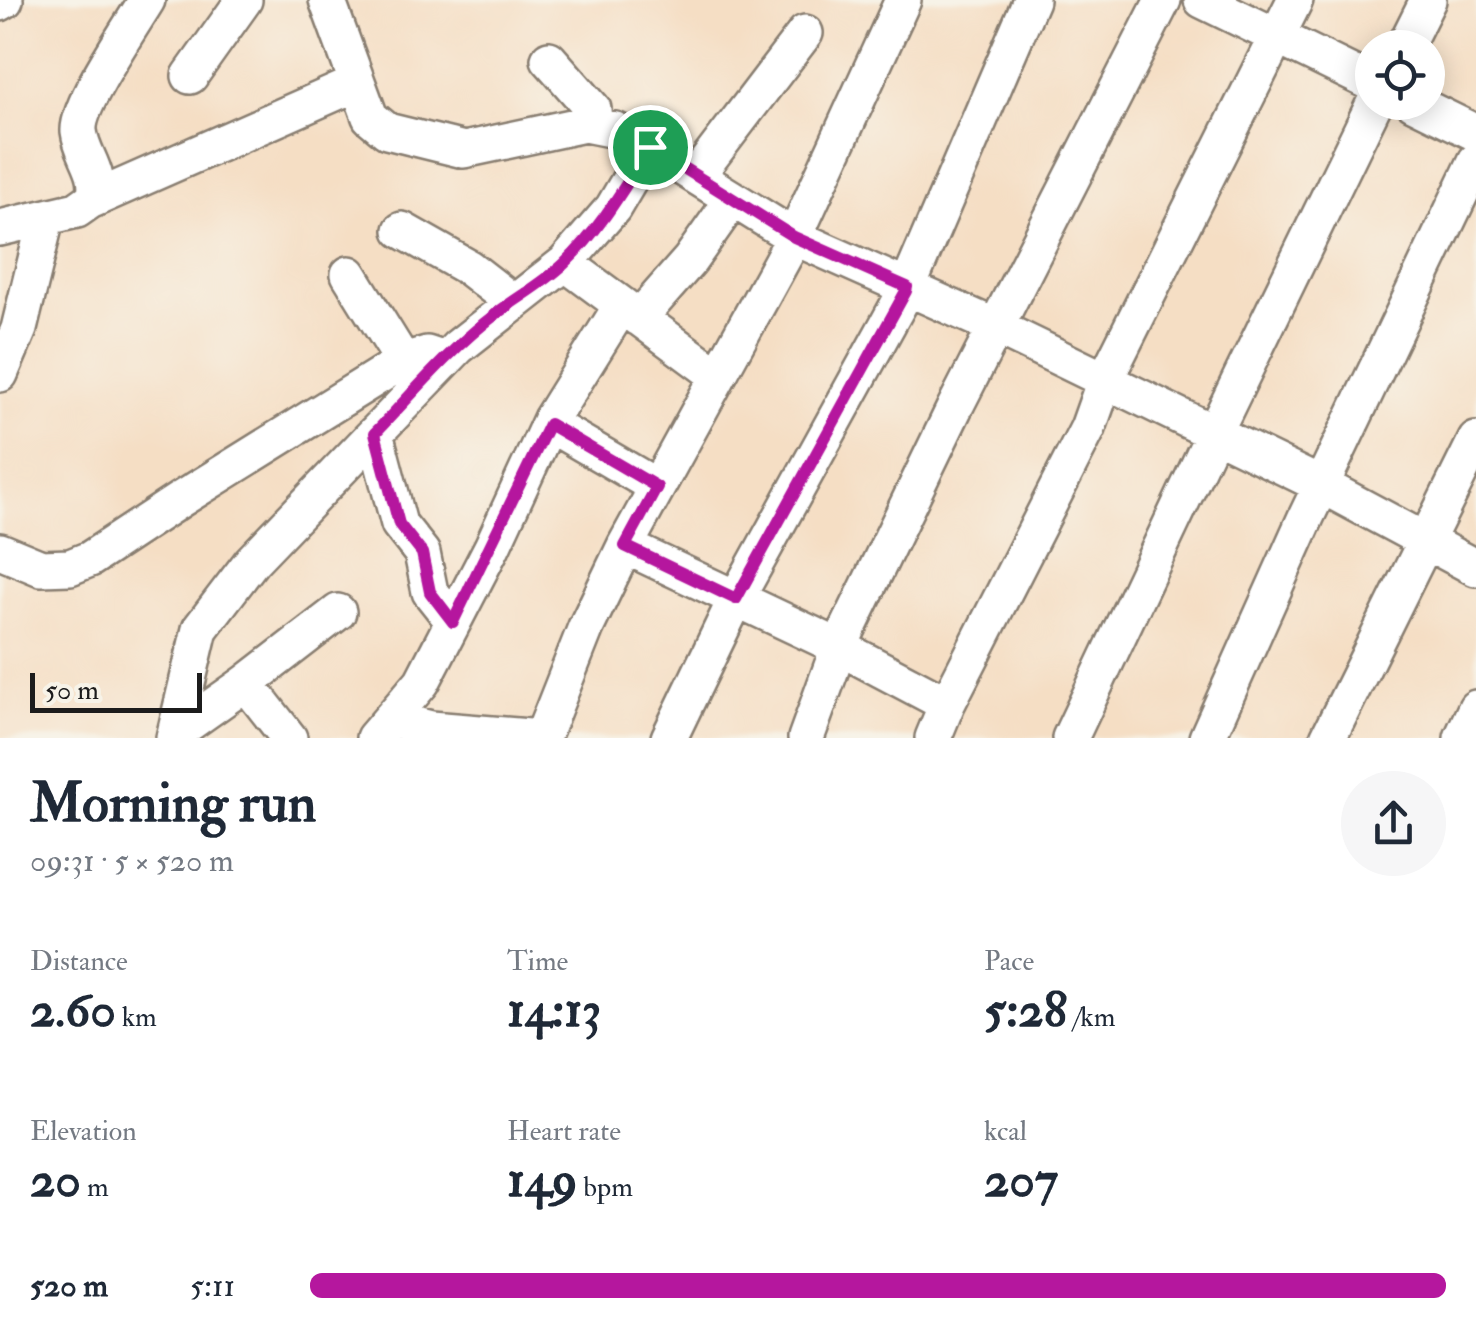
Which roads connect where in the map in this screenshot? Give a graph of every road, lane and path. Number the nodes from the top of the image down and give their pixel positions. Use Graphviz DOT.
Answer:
graph roads {
  1 [pos="147,0"];
  2 [pos="244,0"];
  3 [pos="327,0"];
  4 [pos="904,0"];
  5 [pos="1031,0"];
  6 [pos="1163,0"];
  7 [pos="1202,0"];
  8 [pos="1296,0"];
  9 [pos="1428,0"];
  10 [pos="1413,30"];
  11 [pos="805,32"];
  12 [pos="1276,37"];
  13 [pos="549,59"];
  14 [pos="1355,75"];
  15 [pos="190,76"];
  16 [pos="355,84"];
  17 [pos="1445,118"];
  18 [pos="1367,120"];
  19 [pos="594,124"];
  20 [pos="1476,133"];
  21 [pos="650,147"];
  22 [pos="1476,161"];
  23 [pos="696,176"];
  24 [pos="734,199"];
  25 [pos="92,200"];
  26 [pos="46,219"];
  27 [pos="0,228"];
  28 [pos="402,230"];
  29 [pos="794,237"];
  30 [pos="565,263"];
  31 [pos="349,274"];
  32 [pos="907,287"];
  33 [pos="514,303"];
  34 [pos="630,312"];
  35 [pos="996,327"];
  36 [pos="404,360"];
  37 [pos="445,360"];
  38 [pos="0,374"];
  39 [pos="718,376"];
  40 [pos="1105,380"];
  41 [pos="549,424"];
  42 [pos="1214,432"];
  43 [pos="375,433"];
  44 [pos="1476,440"];
  45 [pos="1323,486"];
  46 [pos="657,487"];
  47 [pos="1426,544"];
  48 [pos="625,546"];
  49 [pos="0,551"];
  50 [pos="1476,568"];
  51 [pos="736,599"];
  52 [pos="338,612"];
  53 [pos="453,622"];
  54 [pos="839,647"];
  55 [pos="246,684"];
  56 [pos="947,704"];
  57 [pos="1476,708"];
  58 [pos="382,729"];
  59 [pos="176,734"];
  60 [pos="288,738"];
  61 [pos="542,738"];
  62 [pos="669,738"];
  63 [pos="806,738"];
  64 [pos="933,738"];
  65 [pos="1070,738"];
  66 [pos="1207,738"];
  67 [pos="1328,738"];
  68 [pos="1462,738"];
  1 -- 25 [label="street"];
  2 -- 15 [label="street"];
  3 -- 16 [label="street"];
  4 -- 29 [label="street"];
  5 -- 32 [label="street"];
  6 -- 35 [label="street"];
  7 -- 12 [label="street"];
  8 -- 12 [label="street"];
  9 -- 10 [label="street"];
  11 -- 23 [label="street"];
  12 -- 14 [label="street"];
  12 -- 40 [label="street"];
  13 -- 19 [label="street"];
  16 -- 19 [label="street"];
  16 -- 25 [label="street"];
  17 -- 20 [label="street"];
  18 -- 42 [label="street"];
  19 -- 21 [label="street"];
  21 -- 23 [label="street"];
  21 -- 30 [label="street"];
  22 -- 45 [label="street"];
  23 -- 24 [label="street"];
  24 -- 29 [label="street"];
  24 -- 34 [label="street"];
  25 -- 26 [label="street"];
  26 -- 27 [label="street"];
  26 -- 38 [label="street"];
  28 -- 33 [label="street"];
  29 -- 32 [label="street"];
  29 -- 39 [label="street"];
  30 -- 33 [label="street"];
  30 -- 34 [label="street"];
  31 -- 36 [label="street"];
  32 -- 35 [label="street"];
  32 -- 51 [label="street"];
  33 -- 37 [label="street"];
  34 -- 39 [label="street"];
  34 -- 41 [label="street"];
  35 -- 40 [label="street"];
  35 -- 54 [label="street"];
  36 -- 37 [label="street"];
  36 -- 49 [label="street"];
  37 -- 43 [label="street"];
  39 -- 46 [label="street"];
  40 -- 42 [label="street"];
  40 -- 56 [label="street"];
  41 -- 46 [label="street"];
  41 -- 53 [label="street"];
  42 -- 45 [label="street"];
  42 -- 65 [label="street"];
  43 -- 53 [label="street"];
  43 -- 59 [label="street"];
  44 -- 47 [label="street"];
  45 -- 47 [label="street"];
  45 -- 66 [label="street"];
  46 -- 48 [label="street"];
  47 -- 50 [label="street"];
  47 -- 67 [label="street"];
  48 -- 51 [label="street"];
  48 -- 61 [label="street"];
  51 -- 54 [label="street"];
  51 -- 62 [label="street"];
  52 -- 55 [label="street"];
  53 -- 58 [label="street"];
  54 -- 56 [label="street"];
  54 -- 63 [label="street"];
  55 -- 59 [label="street"];
  55 -- 60 [label="street"];
  56 -- 64 [label="street"];
  57 -- 68 [label="street"];
  58 -- 61 [label="street"];
}
